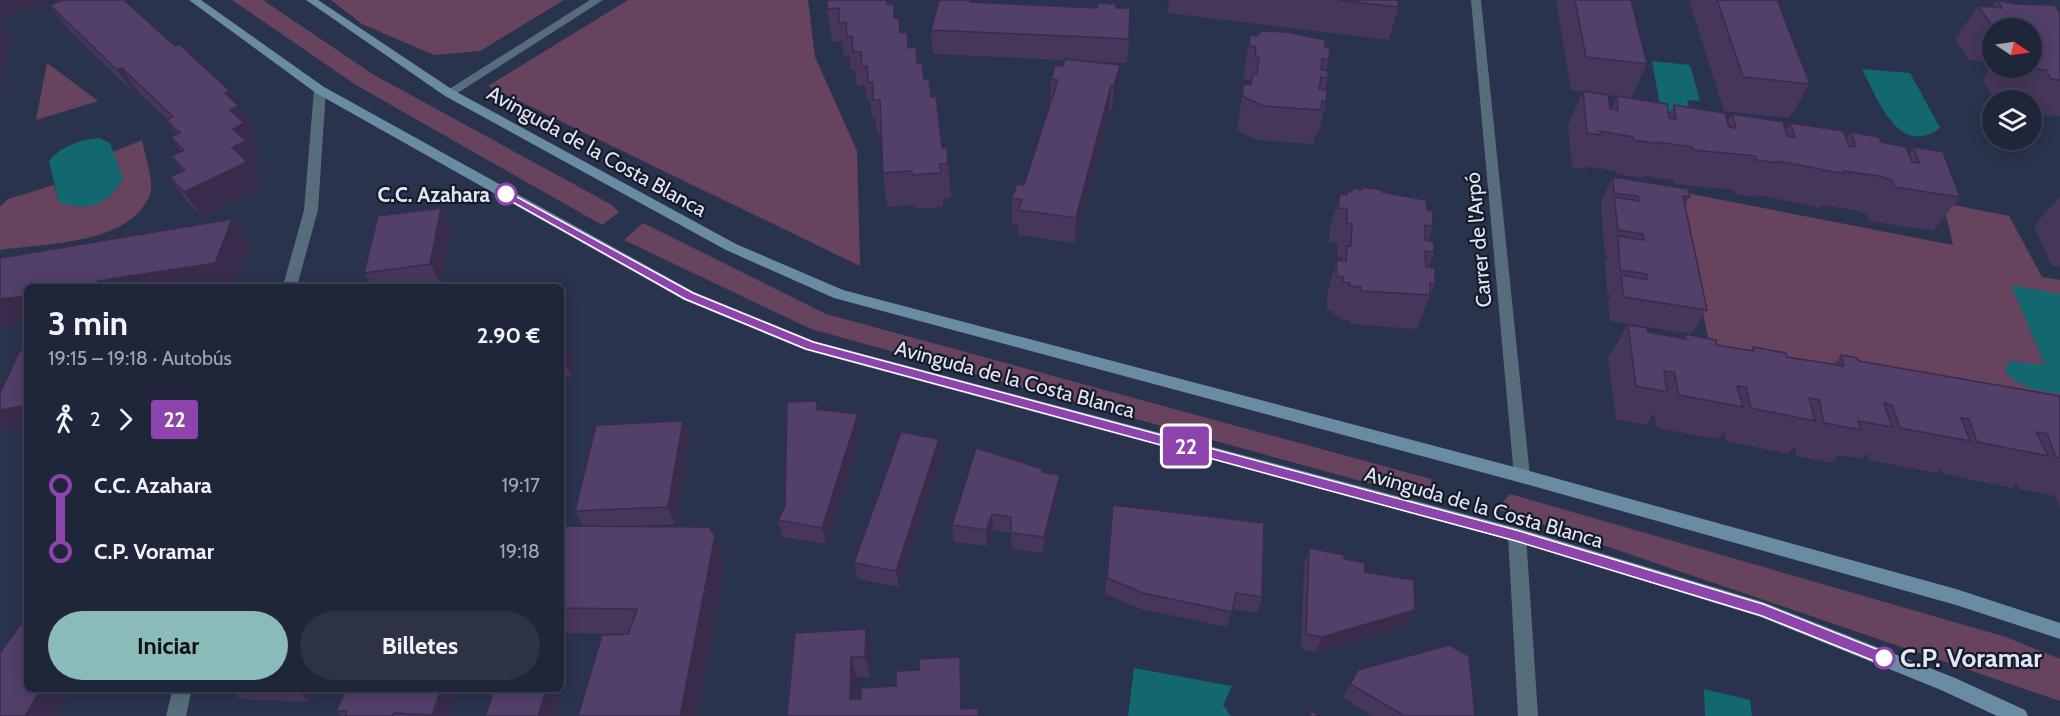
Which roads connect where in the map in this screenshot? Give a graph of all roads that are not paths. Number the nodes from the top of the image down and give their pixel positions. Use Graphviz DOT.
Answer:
graph roads {
  1 [pos="194,0"];
  2 [pos="311,0"];
  3 [pos="598,0"];
  4 [pos="1476,0"];
  5 [pos="320,90"];
  6 [pos="449,93"];
  7 [pos="291,284"];
  8 [pos="1522,476"];
  9 [pos="1516,535"];
  10 [pos="2060,631"];
  11 [pos="182,692"];
  12 [pos="176,716"];
  13 [pos="1528,716"];
  14 [pos="2018,716"];
  1 -- 5 [label="street, Avinguda de la Costa Blanca"];
  2 -- 6 [label="street, Avinguda de la Costa Blanca"];
  3 -- 6 [label="street"];
  4 -- 8 [label="street, Carrer de l'Arpó"];
  5 -- 7 [label="street"];
  5 -- 9 [label="street, Avinguda de la Costa Blanca"];
  6 -- 8 [label="street, Avinguda de la Costa Blanca"];
  8 -- 10 [label="street, Avinguda de la Costa Blanca"];
  9 -- 13 [label="street"];
  9 -- 14 [label="street, Avinguda de la Costa Blanca"];
  11 -- 12 [label="street"];
}
